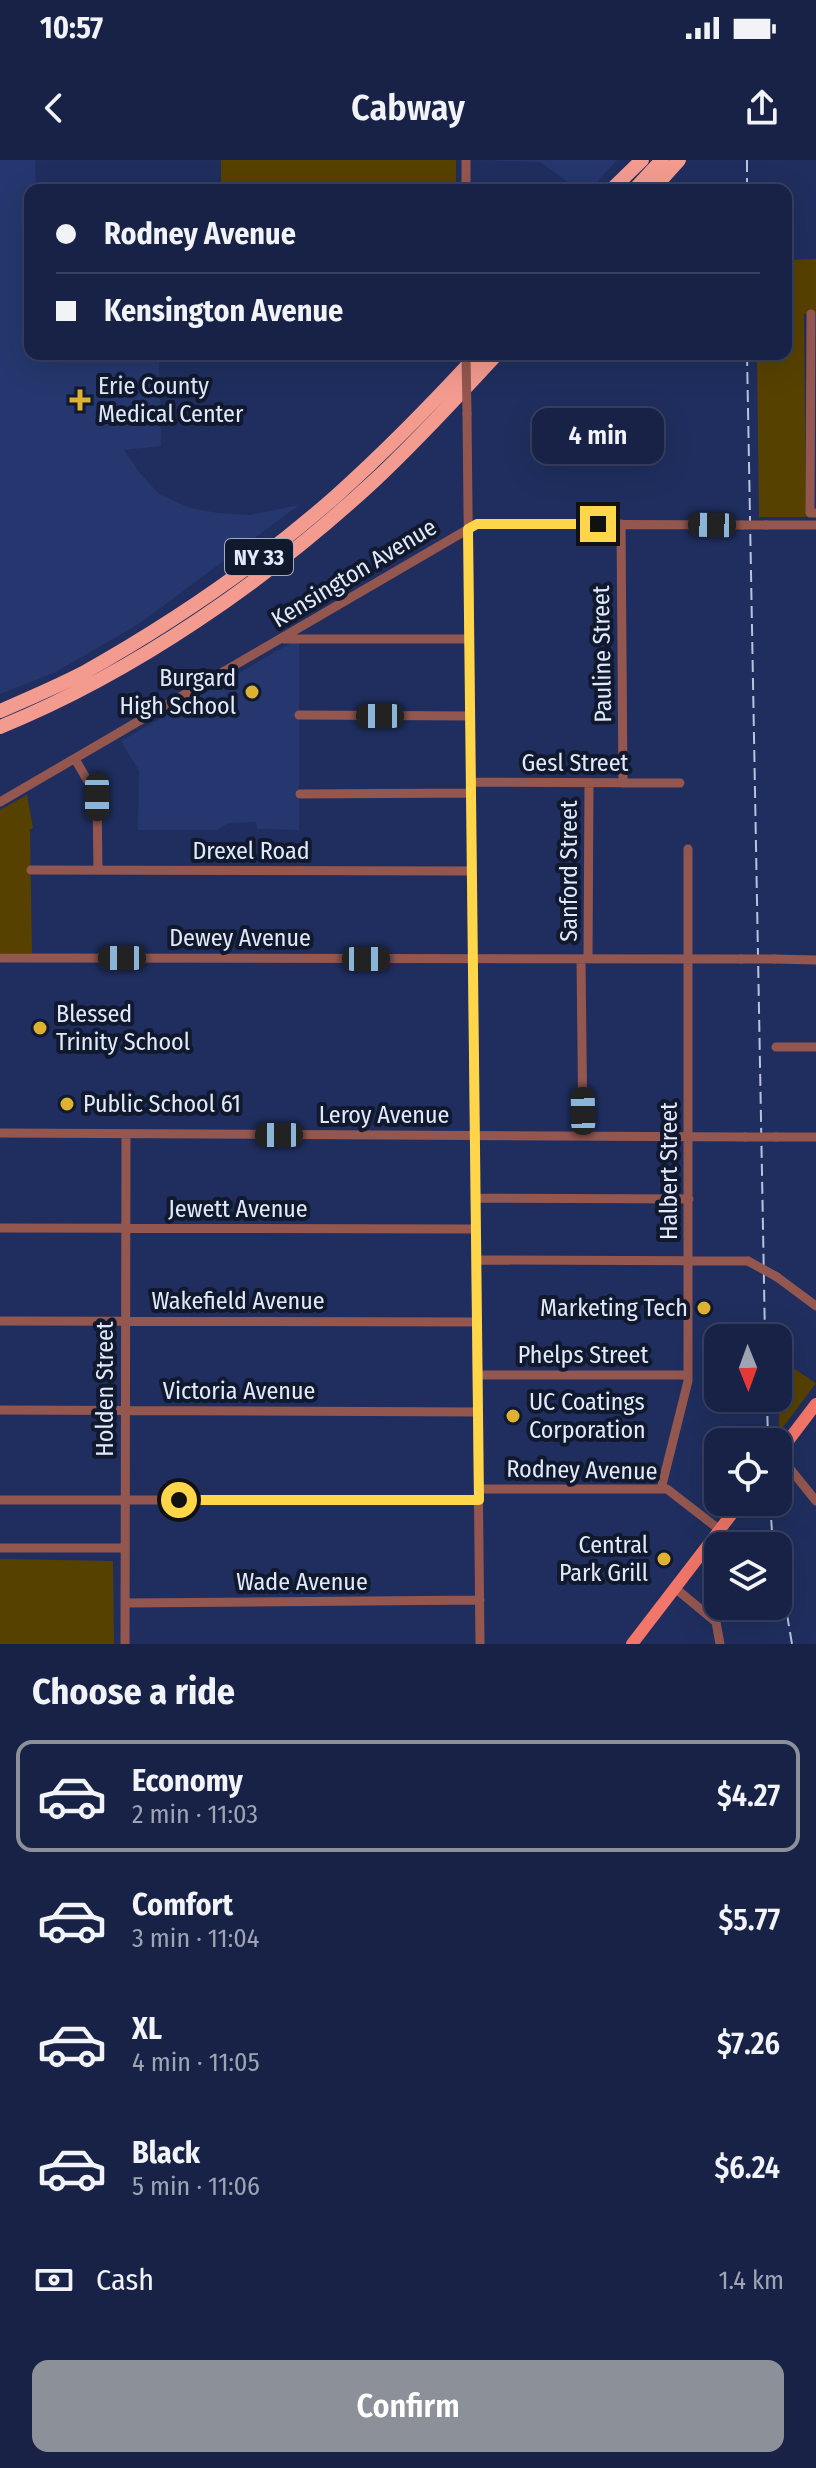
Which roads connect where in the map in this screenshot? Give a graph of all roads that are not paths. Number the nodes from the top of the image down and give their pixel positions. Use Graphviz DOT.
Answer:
graph roads {
  1 [pos="466,160"];
  2 [pos="642,160"];
  3 [pos="649,160"];
  4 [pos="662,160"];
  5 [pos="679,160"];
  6 [pos="466,184"];
  7 [pos="617,184"];
  8 [pos="627,184"];
  9 [pos="640,184"];
  10 [pos="657,184"];
  11 [pos="811,314"];
  12 [pos="813,357"];
  13 [pos="466,360"];
  14 [pos="472,360"];
  15 [pos="491,360"];
  16 [pos="813,442"];
  17 [pos="816,513"];
  18 [pos="621,524"];
  19 [pos="816,525"];
  20 [pos="468,529"];
  21 [pos="436,548"];
  22 [pos="468,559"];
  23 [pos="281,639"];
  24 [pos="469,639"];
  25 [pos="0,711"];
  26 [pos="299,715"];
  27 [pos="470,716"];
  28 [pos="0,727"];
  29 [pos="75,759"];
  30 [pos="471,782"];
  31 [pos="589,783"];
  32 [pos="623,783"];
  33 [pos="680,783"];
  34 [pos="471,793"];
  35 [pos="300,794"];
  36 [pos="0,802"];
  37 [pos="688,849"];
  38 [pos="31,870"];
  39 [pos="98,870"];
  40 [pos="472,871"];
  41 [pos="0,958"];
  42 [pos="473,959"];
  43 [pos="585,959"];
  44 [pos="688,959"];
  45 [pos="816,960"];
  46 [pos="776,1047"];
  47 [pos="816,1047"];
  48 [pos="0,1133"];
  49 [pos="126,1134"];
  50 [pos="475,1135"];
  51 [pos="583,1136"];
  52 [pos="690,1136"];
  53 [pos="816,1137"];
  54 [pos="475,1198"];
  55 [pos="689,1199"];
  56 [pos="0,1228"];
  57 [pos="125,1229"];
  58 [pos="476,1229"];
  59 [pos="476,1260"];
  60 [pos="688,1261"];
  61 [pos="816,1306"];
  62 [pos="0,1321"];
  63 [pos="125,1321"];
  64 [pos="477,1322"];
  65 [pos="477,1375"];
  66 [pos="688,1375"];
  67 [pos="816,1404"];
  68 [pos="0,1410"];
  69 [pos="125,1411"];
  70 [pos="478,1412"];
  71 [pos="792,1436"];
  72 [pos="792,1471"];
  73 [pos="479,1489"];
  74 [pos="661,1489"];
  75 [pos="0,1500"];
  76 [pos="125,1500"];
  77 [pos="479,1500"];
  78 [pos="816,1501"];
  79 [pos="730,1516"];
  80 [pos="720,1530"];
  81 [pos="0,1548"];
  82 [pos="125,1548"];
  83 [pos="675,1588"];
  84 [pos="480,1600"];
  85 [pos="125,1603"];
  86 [pos="125,1644"];
  87 [pos="480,1644"];
  88 [pos="632,1644"];
  89 [pos="720,1644"];
  1 -- 6 [label="street"];
  2 -- 7 [label="highway"];
  3 -- 8 [label="highway"];
  4 -- 9 [label="highway"];
  5 -- 10 [label="highway"];
  11 -- 12 [label="street"];
  12 -- 16 [label="street"];
  13 -- 20 [label="street, bridge"];
  14 -- 25 [label="highway, NY 33"];
  15 -- 28 [label="highway, NY 33"];
  16 -- 17 [label="street"];
  18 -- 19 [label="street, Kensington Avenue, bridge"];
  18 -- 20 [label="street, Kensington Avenue"];
  18 -- 32 [label="street, Pauline Street"];
  20 -- 21 [label="street, Kensington Avenue"];
  20 -- 22 [label="street"];
  21 -- 22 [label="street"];
  21 -- 23 [label="street, Kensington Avenue"];
  22 -- 24 [label="street"];
  23 -- 24 [label="street"];
  23 -- 29 [label="street, Kensington Avenue"];
  24 -- 27 [label="street"];
  26 -- 27 [label="street"];
  27 -- 30 [label="street"];
  29 -- 36 [label="street, Kensington Avenue"];
  29 -- 39 [label="street"];
  30 -- 31 [label="street, Gesl Street"];
  30 -- 34 [label="street"];
  31 -- 32 [label="street, Gesl Street"];
  31 -- 43 [label="street, Sanford Street"];
  32 -- 33 [label="street, Gesl Street"];
  34 -- 35 [label="street"];
  34 -- 40 [label="street"];
  37 -- 44 [label="street, Halbert Street"];
  38 -- 39 [label="street, Drexel Road"];
  39 -- 40 [label="street, Drexel Road"];
  40 -- 42 [label="street"];
  41 -- 42 [label="street, Dewey Avenue"];
  42 -- 43 [label="street, Dewey Avenue"];
  42 -- 50 [label="street"];
  43 -- 44 [label="street, Dewey Avenue"];
  43 -- 51 [label="street, Sanford Street"];
  44 -- 45 [label="street, Dewey Avenue, bridge"];
  44 -- 52 [label="street, Halbert Street"];
  46 -- 47 [label="street"];
  48 -- 49 [label="street, Leroy Avenue"];
  49 -- 50 [label="street, Leroy Avenue"];
  49 -- 57 [label="street, Holden Street"];
  50 -- 51 [label="street, Leroy Avenue"];
  50 -- 54 [label="street"];
  51 -- 52 [label="street, Leroy Avenue"];
  52 -- 53 [label="street, Leroy Avenue, bridge"];
  52 -- 55 [label="street, Halbert Street"];
  54 -- 55 [label="street"];
  54 -- 58 [label="street"];
  55 -- 60 [label="street, Halbert Street"];
  56 -- 57 [label="street, Jewett Avenue"];
  57 -- 58 [label="street, Jewett Avenue"];
  57 -- 63 [label="street, Holden Street"];
  58 -- 59 [label="street"];
  59 -- 60 [label="street"];
  59 -- 64 [label="street"];
  60 -- 61 [label="street, bridge"];
  60 -- 66 [label="street, Halbert Street"];
  62 -- 63 [label="street, Wakefield Avenue"];
  63 -- 64 [label="street, Wakefield Avenue"];
  63 -- 69 [label="street, Holden Street"];
  64 -- 65 [label="street"];
  65 -- 66 [label="street, Phelps Street"];
  65 -- 70 [label="street"];
  66 -- 74 [label="street, Halbert Street"];
  67 -- 71 [label="main road"];
  68 -- 69 [label="street, Victoria Avenue"];
  69 -- 70 [label="street, Victoria Avenue"];
  69 -- 76 [label="street, Holden Street"];
  70 -- 73 [label="street"];
  72 -- 78 [label="street"];
  73 -- 74 [label="street, Rodney Avenue"];
  73 -- 77 [label="street"];
  74 -- 80 [label="street, Rodney Avenue"];
  75 -- 76 [label="street, Rodney Avenue"];
  76 -- 77 [label="street, Rodney Avenue"];
  76 -- 82 [label="street, Holden Street"];
  77 -- 84 [label="street"];
  79 -- 80 [label="main road"];
  80 -- 83 [label="main road"];
  81 -- 82 [label="street"];
  82 -- 85 [label="street, Holden Street"];
  83 -- 88 [label="main road"];
  83 -- 89 [label="street"];
  84 -- 85 [label="street, Wade Avenue"];
  84 -- 87 [label="street"];
  85 -- 86 [label="street, Holden Street"];
}
